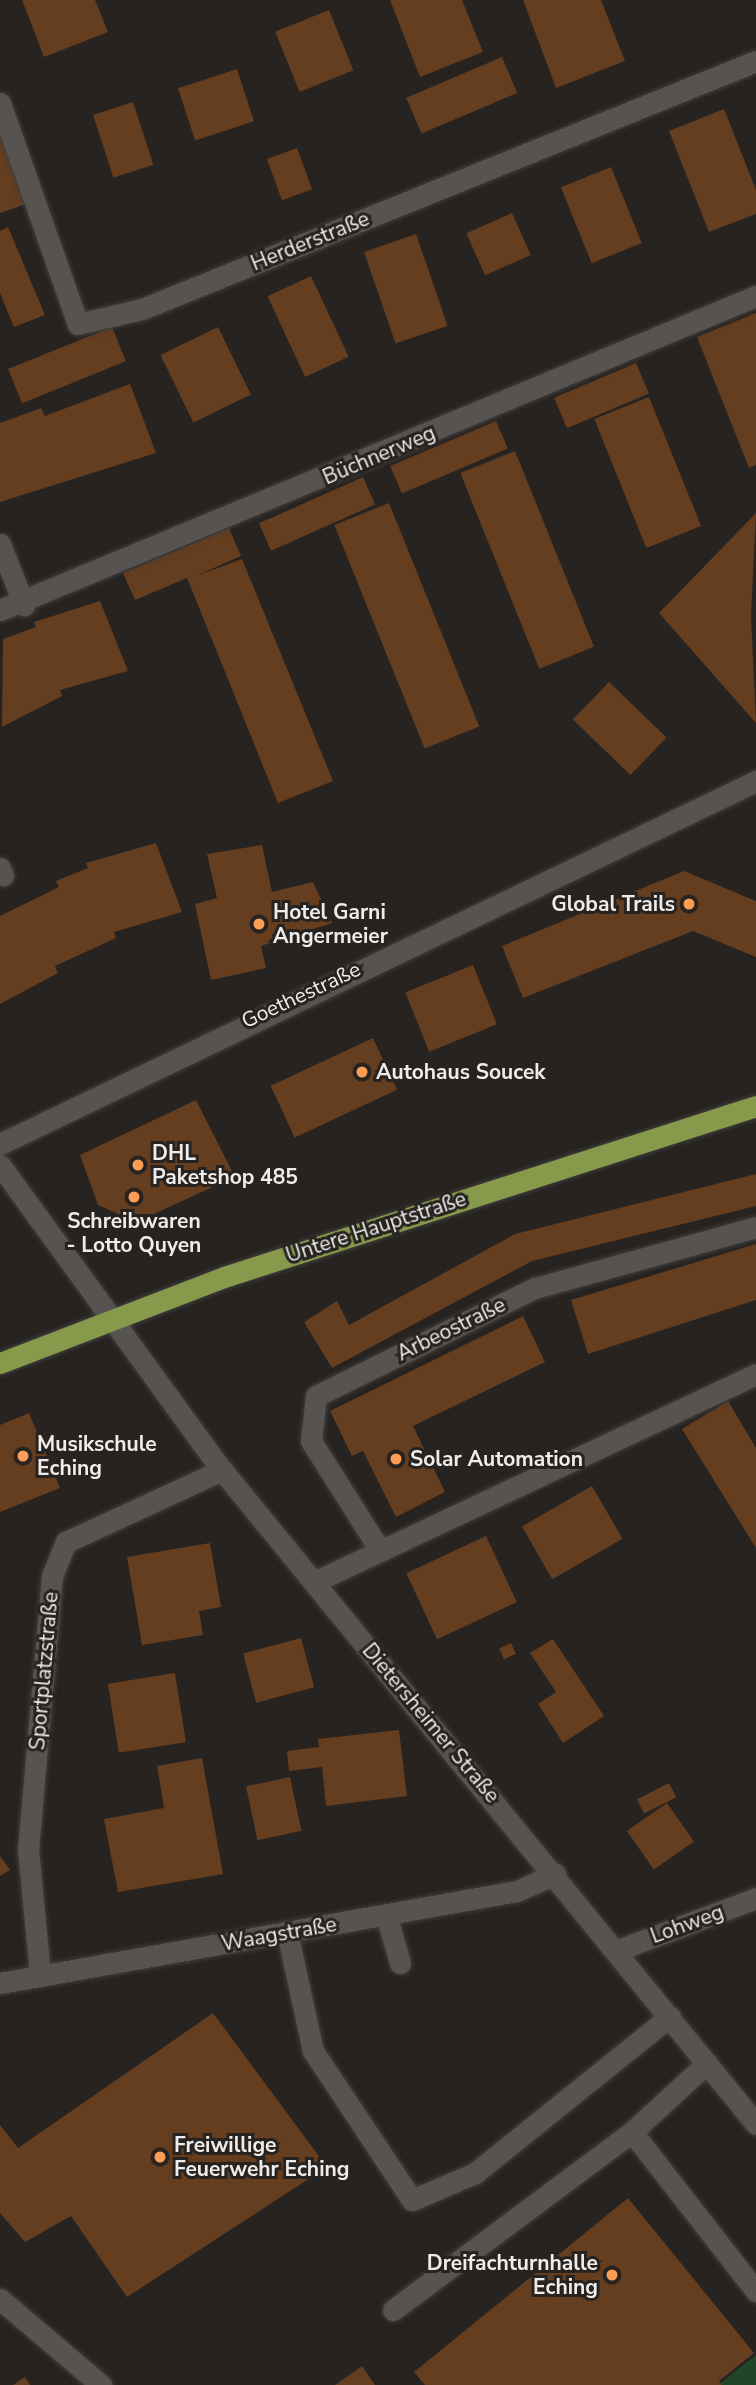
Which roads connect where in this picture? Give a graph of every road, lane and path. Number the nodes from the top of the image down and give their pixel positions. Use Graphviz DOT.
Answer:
graph roads {
  1 [pos="756,61"];
  2 [pos="0,103"];
  3 [pos="756,296"];
  4 [pos="0,544"];
  5 [pos="24,605"];
  6 [pos="0,610"];
  7 [pos="756,781"];
  8 [pos="756,1106"];
  9 [pos="0,1144"];
  10 [pos="0,1165"];
  11 [pos="756,1227"];
  12 [pos="109,1320"];
  13 [pos="0,1363"];
  14 [pos="756,1374"];
  15 [pos="222,1470"];
  16 [pos="378,1548"];
  17 [pos="314,1582"];
  18 [pos="555,1874"];
  19 [pos="756,1898"];
  20 [pos="386,1914"];
  21 [pos="287,1932"];
  22 [pos="618,1950"];
  23 [pos="400,1963"];
  24 [pos="40,1974"];
  25 [pos="0,1983"];
  26 [pos="670,2016"];
  27 [pos="707,2063"];
  28 [pos="756,2124"];
  29 [pos="632,2132"];
  30 [pos="756,2291"];
  31 [pos="0,2299"];
  32 [pos="393,2310"];
  33 [pos="101,2385"];
  1 -- 2 [label="street, Herderstraße"];
  3 -- 5 [label="street, Büchnerweg"];
  4 -- 5 [label="street"];
  5 -- 6 [label="street, Büchnerweg"];
  7 -- 9 [label="street, Goethestraße"];
  8 -- 12 [label="main road, Untere Hauptstraße"];
  10 -- 12 [label="street, Dietersheimer Straße"];
  11 -- 16 [label="street, Arbeostraße"];
  12 -- 13 [label="main road, Untere Hauptstraße"];
  12 -- 15 [label="street, Dietersheimer Straße"];
  14 -- 16 [label="street"];
  15 -- 17 [label="street, Dietersheimer Straße"];
  15 -- 24 [label="street, Sportplatzstraße"];
  16 -- 17 [label="street"];
  17 -- 18 [label="street, Dietersheimer Straße"];
  18 -- 20 [label="street, Waagstraße"];
  18 -- 22 [label="street, Dietersheimer Straße"];
  19 -- 22 [label="street, Lohweg"];
  20 -- 21 [label="street, Waagstraße"];
  20 -- 23 [label="street"];
  21 -- 24 [label="street, Waagstraße"];
  21 -- 26 [label="street"];
  22 -- 26 [label="street, Dietersheimer Straße"];
  24 -- 25 [label="street, Waagstraße"];
  26 -- 27 [label="street, Dietersheimer Straße"];
  27 -- 28 [label="street, Dietersheimer Straße"];
  27 -- 29 [label="street"];
  29 -- 30 [label="street"];
  29 -- 32 [label="street"];
  31 -- 33 [label="street"];
}
